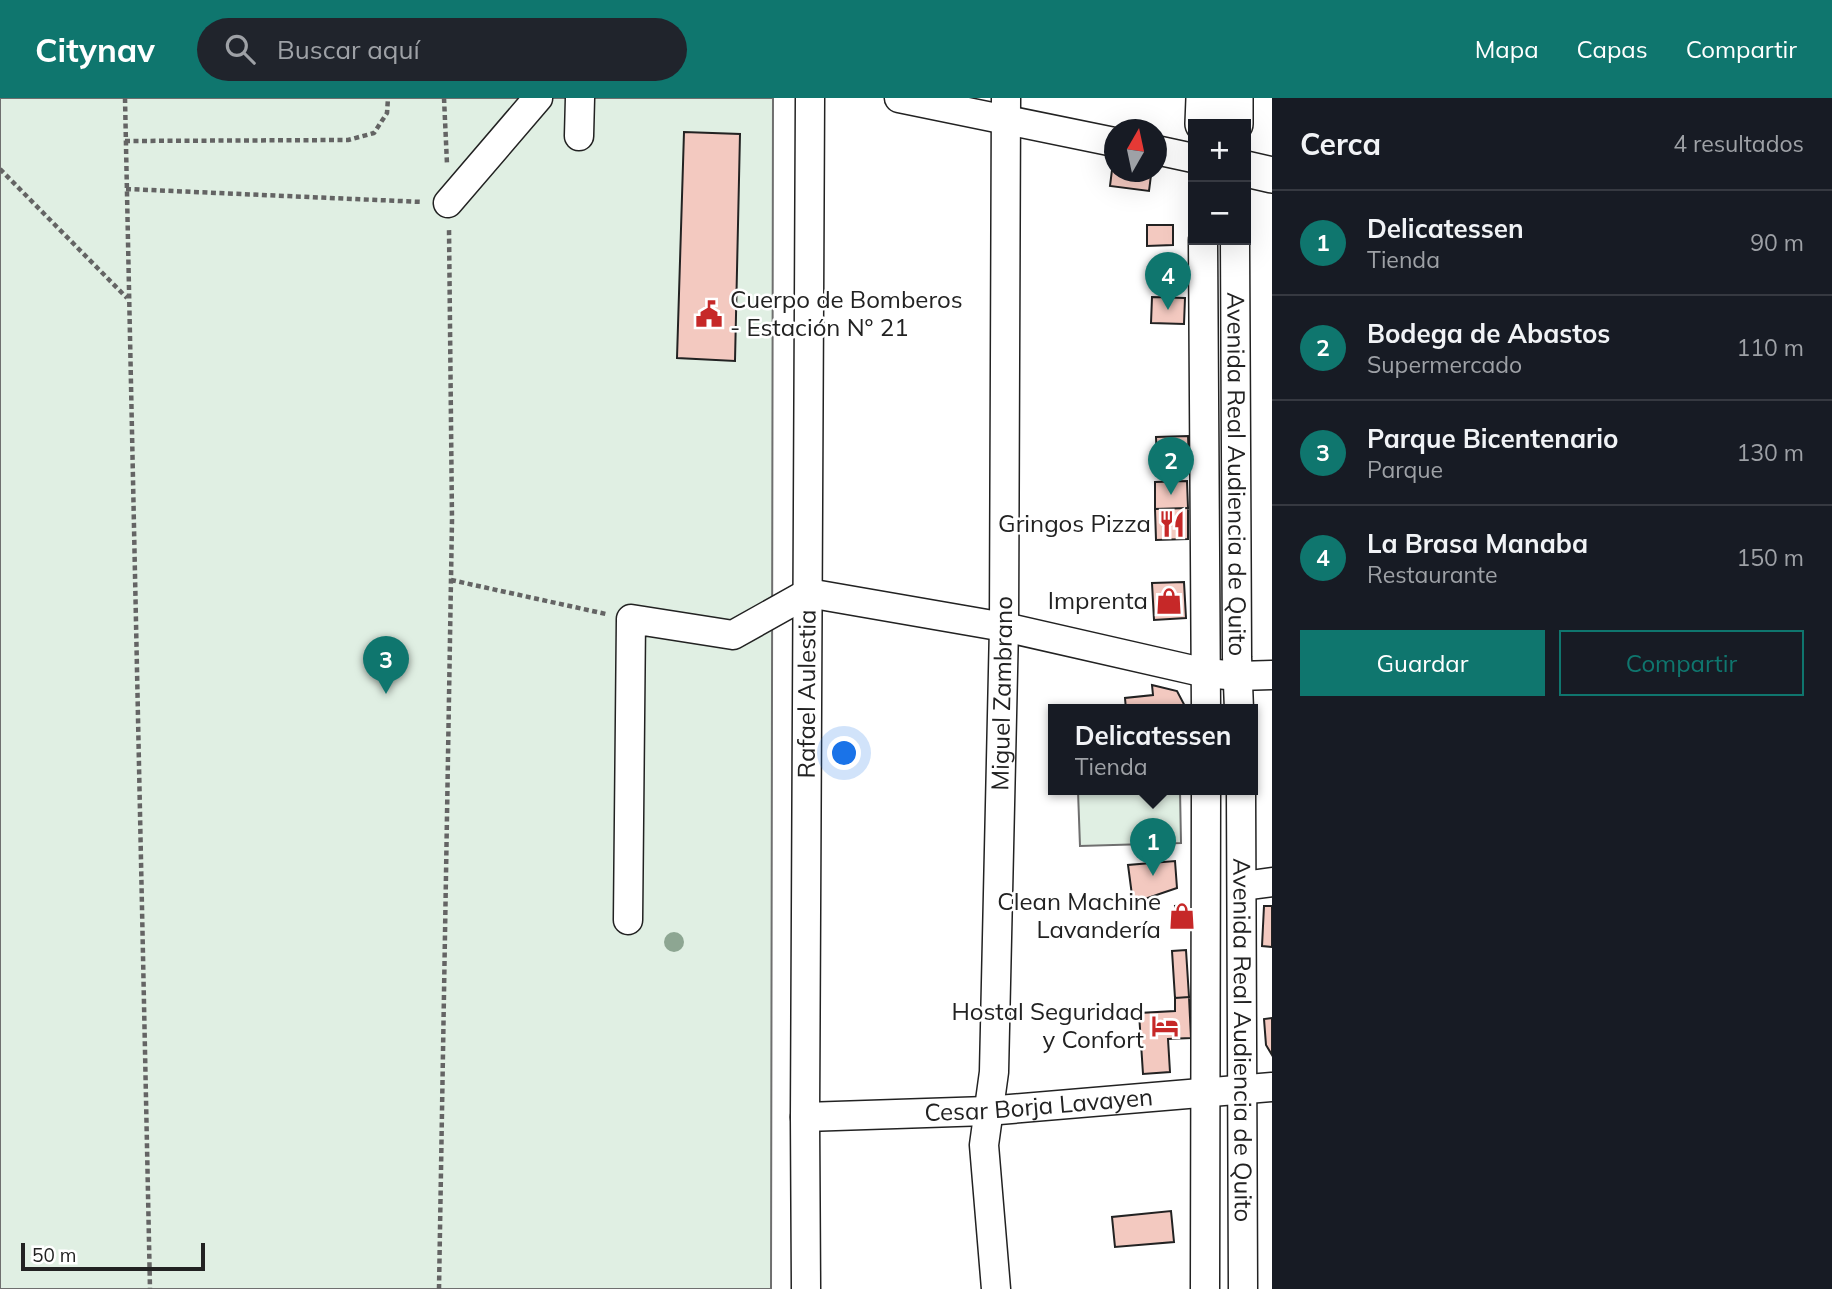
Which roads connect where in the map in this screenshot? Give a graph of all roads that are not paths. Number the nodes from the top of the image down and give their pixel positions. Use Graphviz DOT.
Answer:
graph roads {
  1 [pos="538,98"];
  2 [pos="580,98"];
  3 [pos="810,98"];
  4 [pos="899,98"];
  5 [pos="1204,98"];
  6 [pos="1235,98"];
  7 [pos="1006,109"];
  8 [pos="1203,119"];
  9 [pos="1235,119"];
  10 [pos="579,136"];
  11 [pos="1104,139"];
  12 [pos="1167,152"];
  13 [pos="1188,157"];
  14 [pos="1251,170"];
  15 [pos="1272,175"];
  16 [pos="448,203"];
  17 [pos="1203,245"];
  18 [pos="1235,245"];
  19 [pos="808,593"];
  20 [pos="1004,627"];
  21 [pos="1206,673"];
  22 [pos="1272,674"];
  23 [pos="1238,676"];
  24 [pos="1206,704"];
  25 [pos="1239,704"];
  26 [pos="1206,795"];
  27 [pos="1241,795"];
  28 [pos="1272,882"];
  29 [pos="1243,886"];
  30 [pos="628,920"];
  31 [pos="1272,1087"];
  32 [pos="1242,1089"];
  33 [pos="1207,1094"];
  34 [pos="987,1111"];
  35 [pos="805,1117"];
  36 [pos="806,1289"];
  37 [pos="996,1289"];
  38 [pos="1205,1289"];
  39 [pos="1243,1289"];
  1 -- 16 [label="street"];
  2 -- 10 [label="street"];
  3 -- 19 [label="street, Rafael Aulestia"];
  4 -- 7 [label="street"];
  5 -- 8 [label="main road"];
  6 -- 9 [label="main road"];
  7 -- 11 [label="street"];
  7 -- 20 [label="street, Miguel Zambrano"];
  12 -- 13 [label="street"];
  14 -- 15 [label="main road"];
  17 -- 21 [label="street, Avenida Real Audiencia de Quito"];
  18 -- 23 [label="street, Avenida Real Audiencia de Quito"];
  19 -- 20 [label="street"];
  19 -- 30 [label="street"];
  19 -- 35 [label="street, Rafael Aulestia"];
  20 -- 21 [label="street"];
  20 -- 34 [label="street, Miguel Zambrano"];
  21 -- 23 [label="street"];
  21 -- 24 [label="street, Avenida Real Audiencia de Quito"];
  22 -- 23 [label="street"];
  23 -- 25 [label="street, Avenida Real Audiencia de Quito"];
  26 -- 33 [label="street, Avenida Real Audiencia de Quito"];
  27 -- 29 [label="street, Avenida Real Audiencia de Quito"];
  28 -- 29 [label="street"];
  29 -- 32 [label="street, Avenida Real Audiencia de Quito"];
  31 -- 32 [label="street, Cesar Borja Lavayen"];
  32 -- 33 [label="street, Cesar Borja Lavayen"];
  32 -- 39 [label="street, Avenida Real Audiencia de Quito"];
  33 -- 34 [label="street, Cesar Borja Lavayen"];
  33 -- 38 [label="street, Avenida Real Audiencia de Quito"];
  34 -- 35 [label="street, Cesar Borja Lavayen"];
  34 -- 37 [label="street, Miguel Zambrano"];
  35 -- 36 [label="street, Rafael Aulestia"];
}
